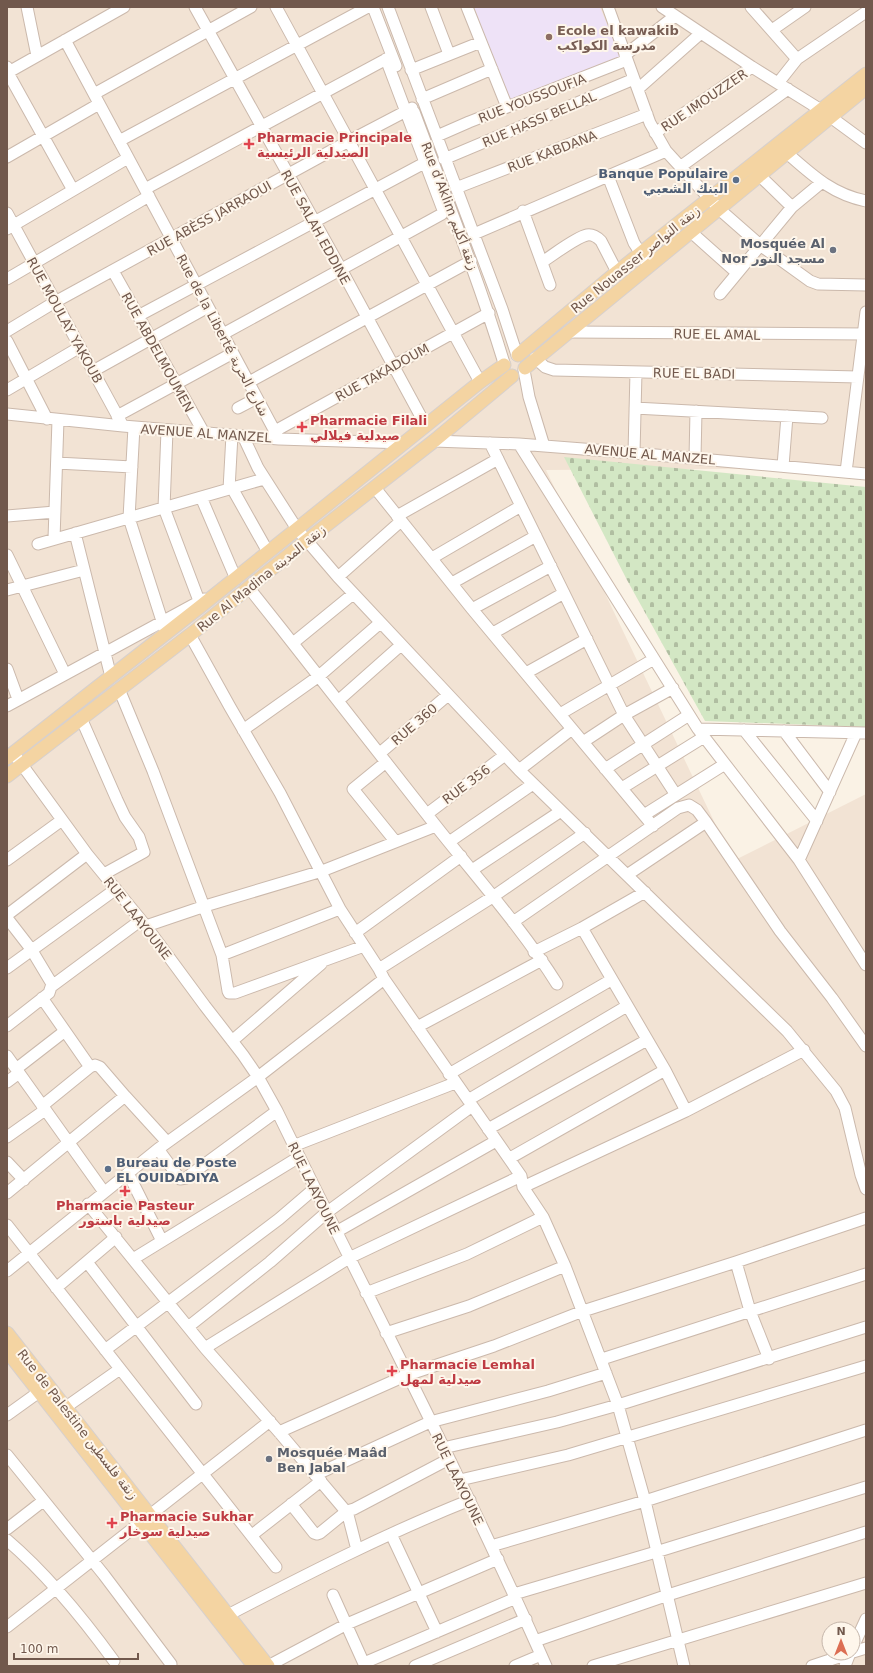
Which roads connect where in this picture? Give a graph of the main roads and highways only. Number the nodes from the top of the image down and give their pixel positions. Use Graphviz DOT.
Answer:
graph roads {
  1 [pos="866,74"];
  2 [pos="866,88"];
  3 [pos="826,113"];
  4 [pos="517,355"];
  5 [pos="504,364"];
  6 [pos="518,372"];
  7 [pos="10,755"];
  8 [pos="7,776"];
  9 [pos="7,1333"];
  10 [pos="7,1351"];
  11 [pos="146,1519"];
  12 [pos="224,1619"];
  13 [pos="254,1666"];
  14 [pos="268,1666"];
  1 -- 3 [label="main road, Rue Nouasser زنقة النواصر"];
  2 -- 3 [label="main road, Rue Nouasser زنقة النواصر"];
  3 -- 4 [label="main road, Rue Nouasser زنقة النواصر"];
  3 -- 6 [label="main road, Rue Nouasser زنقة النواصر"];
  4 -- 5 [label="main road"];
  4 -- 6 [label="main road"];
  5 -- 6 [label="main road"];
  5 -- 7 [label="main road, Rue Al Madina زنقة المدينة"];
  6 -- 8 [label="main road, Rue Al Madina زنقة المدينة"];
  9 -- 11 [label="main road, Rue de Palestine زنقة فلسطين"];
  10 -- 11 [label="main road, Rue de Palestine زنقة فلسطين"];
  11 -- 12 [label="main road, Rue de Palestine زنقة فلسطين"];
  12 -- 13 [label="main road, Rue de Palestine زنقة فلسطين"];
  12 -- 14 [label="main road, Rue de Palestine زنقة فلسطين"];
}
